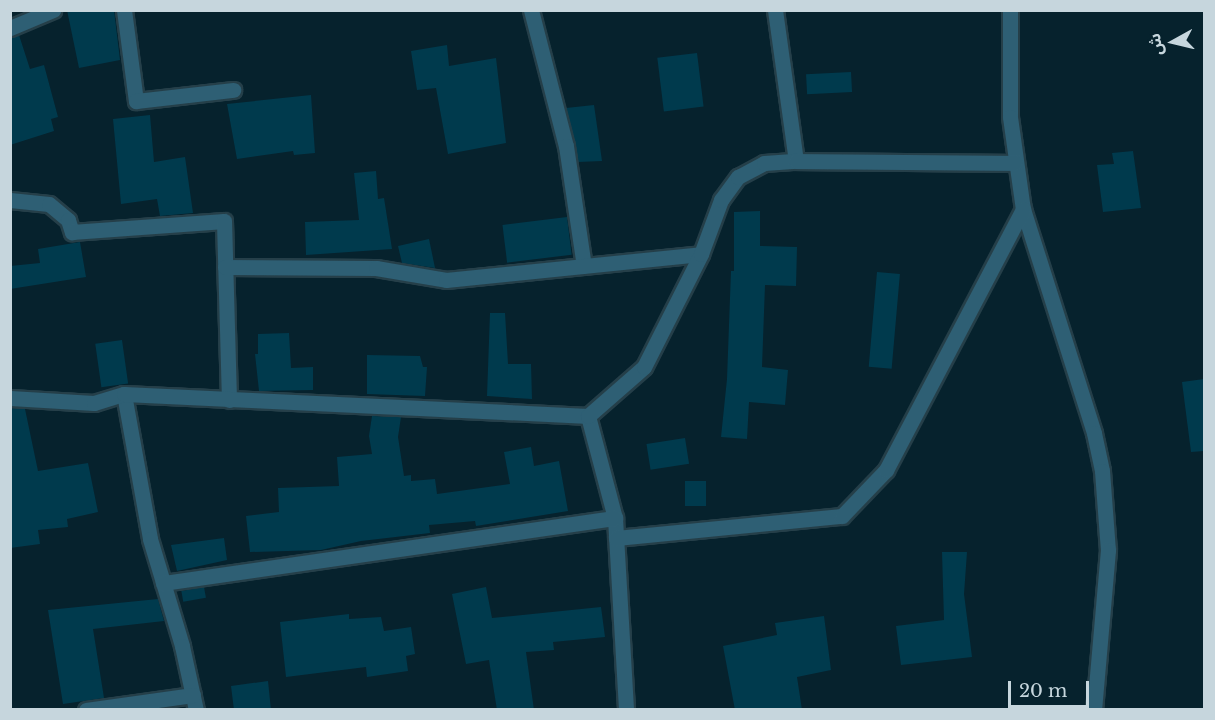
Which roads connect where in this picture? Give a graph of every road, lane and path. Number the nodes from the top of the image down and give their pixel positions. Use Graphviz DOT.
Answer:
graph roads {
  1 [pos="53,10"];
  2 [pos="124,10"];
  3 [pos="531,10"];
  4 [pos="776,10"];
  5 [pos="1010,10"];
  6 [pos="10,28"];
  7 [pos="233,90"];
  8 [pos="796,161"];
  9 [pos="1015,163"];
  10 [pos="10,200"];
  11 [pos="1023,209"];
  12 [pos="701,254"];
  13 [pos="584,266"];
  14 [pos="225,267"];
  15 [pos="124,394"];
  16 [pos="10,398"];
  17 [pos="229,400"];
  18 [pos="588,416"];
  19 [pos="615,518"];
  20 [pos="616,538"];
  21 [pos="163,583"];
  22 [pos="194,702"];
  23 [pos="86,710"];
  24 [pos="626,710"];
  25 [pos="1094,710"];
  1 -- 6 [label="street"];
  2 -- 7 [label="street"];
  3 -- 13 [label="street"];
  4 -- 8 [label="street"];
  5 -- 9 [label="street"];
  8 -- 9 [label="street"];
  8 -- 12 [label="street"];
  9 -- 11 [label="street"];
  10 -- 14 [label="street"];
  11 -- 20 [label="street"];
  11 -- 25 [label="street"];
  12 -- 13 [label="street"];
  12 -- 18 [label="street"];
  13 -- 14 [label="street"];
  14 -- 17 [label="street"];
  15 -- 16 [label="street"];
  15 -- 17 [label="street"];
  15 -- 21 [label="street"];
  17 -- 18 [label="street"];
  18 -- 19 [label="street"];
  19 -- 20 [label="street"];
  19 -- 21 [label="street"];
  20 -- 24 [label="street"];
  21 -- 22 [label="street"];
  22 -- 23 [label="street"];
}
